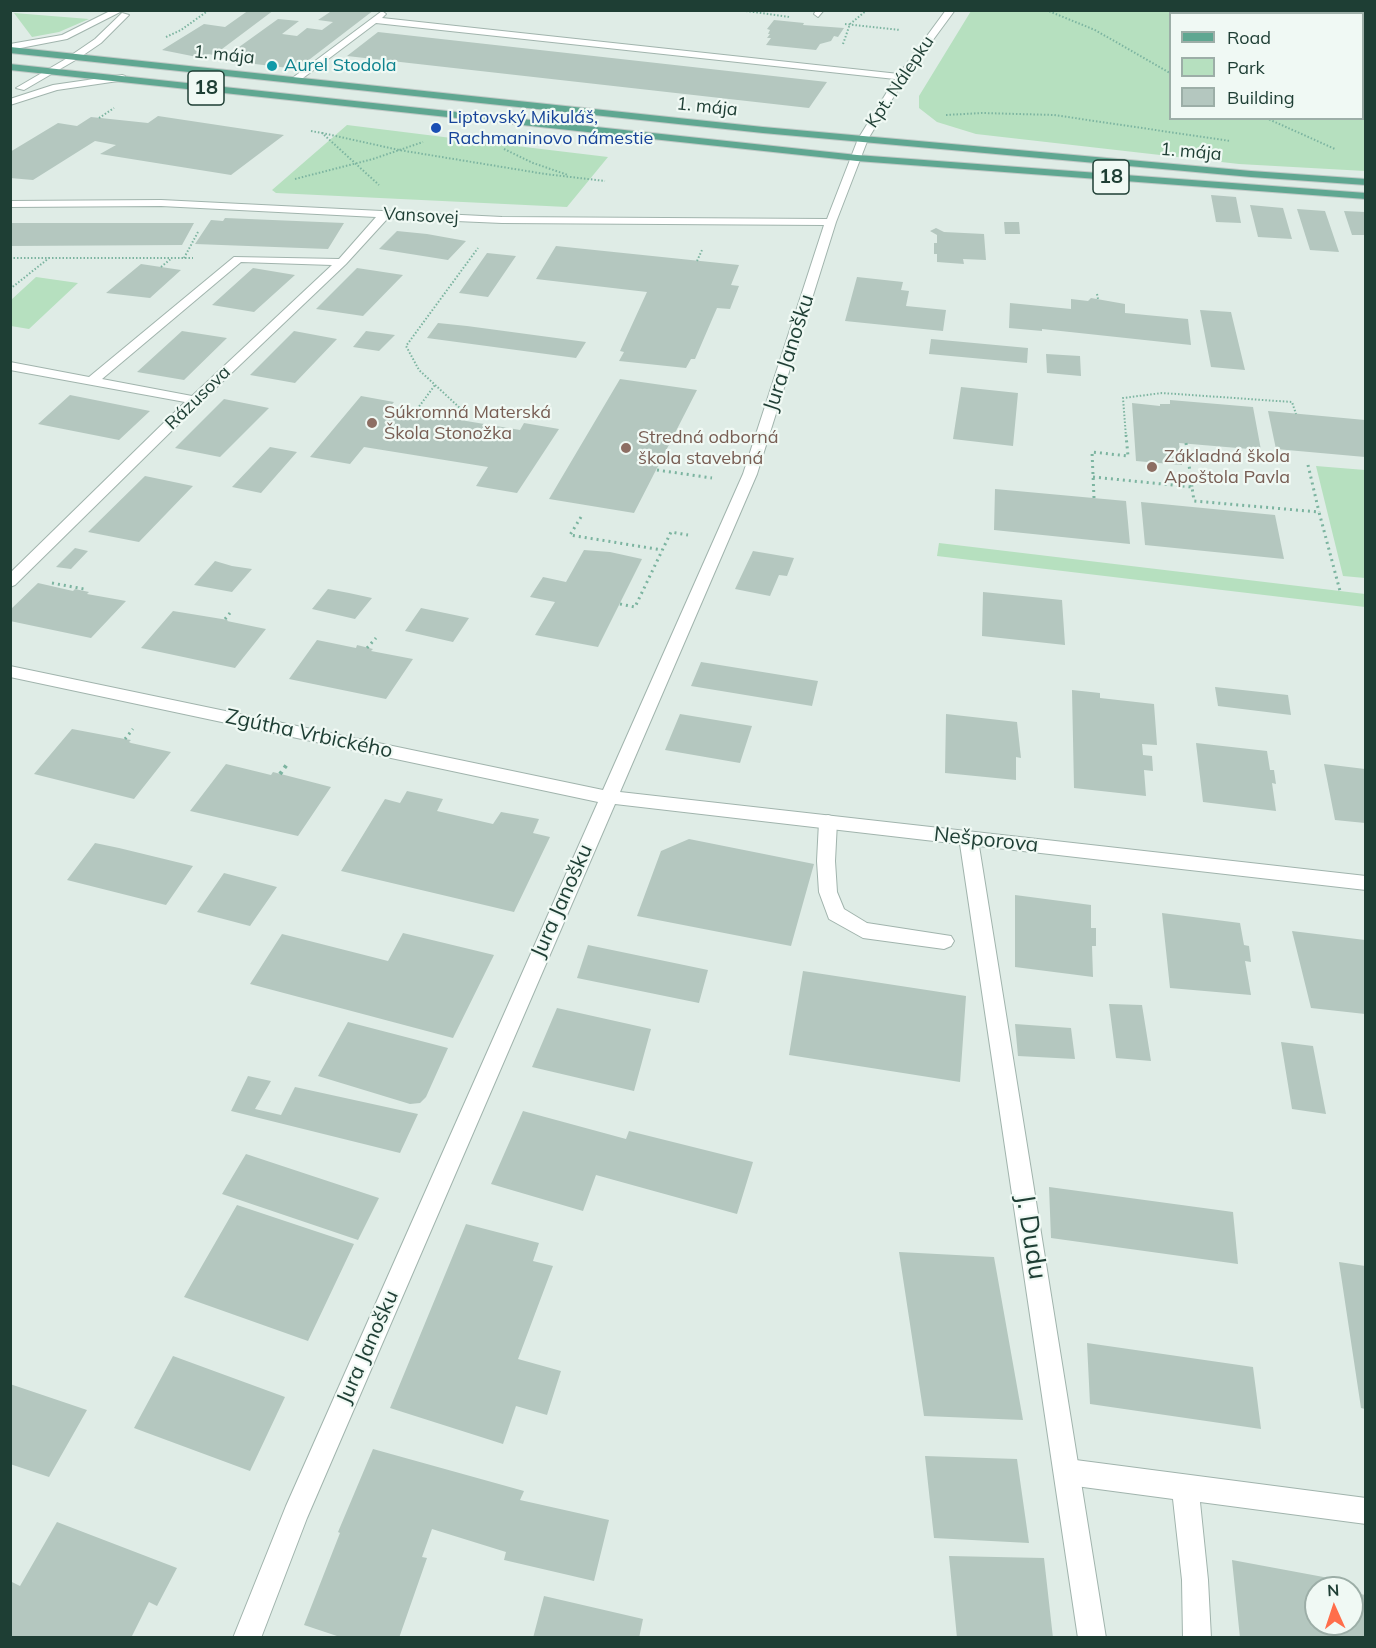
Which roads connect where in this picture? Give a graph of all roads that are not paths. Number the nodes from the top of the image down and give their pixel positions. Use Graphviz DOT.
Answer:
graph roads {
  1 [pos="120,10"];
  2 [pos="131,10"];
  3 [pos="385,10"];
  4 [pos="951,10"];
  5 [pos="374,20"];
  6 [pos="10,49"];
  7 [pos="76,56"];
  8 [pos="10,67"];
  9 [pos="52,71"];
  10 [pos="122,78"];
  11 [pos="901,78"];
  12 [pos="296,79"];
  13 [pos="10,93"];
  14 [pos="10,102"];
  15 [pos="863,139"];
  16 [pos="857,158"];
  17 [pos="1365,182"];
  18 [pos="1365,196"];
  19 [pos="10,204"];
  20 [pos="385,214"];
  21 [pos="831,222"];
  22 [pos="342,262"];
  23 [pos="10,366"];
  24 [pos="93,381"];
  25 [pos="195,400"];
  26 [pos="10,582"];
  27 [pos="10,671"];
  28 [pos="607,797"];
  29 [pos="828,822"];
  30 [pos="968,837"];
  31 [pos="1365,883"];
  32 [pos="944,941"];
  33 [pos="1068,1472"];
  34 [pos="1185,1487"];
  35 [pos="1365,1511"];
  36 [pos="247,1638"];
  37 [pos="1092,1638"];
  38 [pos="1197,1638"];
  1 -- 6 [label="street"];
  2 -- 7 [label="street"];
  3 -- 5 [label="street"];
  4 -- 11 [label="street, Kpt. Nálepku"];
  5 -- 11 [label="street"];
  5 -- 12 [label="street"];
  6 -- 7 [label="main road, 1. mája / 18"];
  7 -- 9 [label="street"];
  7 -- 12 [label="main road, 1. mája / 18"];
  8 -- 9 [label="main road, 1. mája / 18"];
  9 -- 10 [label="main road, 1. mája / 18"];
  9 -- 13 [label="street"];
  10 -- 14 [label="street"];
  10 -- 16 [label="main road, 1. mája / 18"];
  11 -- 15 [label="street, Kpt. Nálepku"];
  12 -- 15 [label="main road, 1. mája / 18"];
  15 -- 16 [label="street, Kpt. Nálepku"];
  15 -- 17 [label="main road, 1. mája / 18"];
  16 -- 18 [label="main road, 1. mája / 18"];
  16 -- 21 [label="street, Jura Janošku"];
  19 -- 20 [label="street, Vansovej"];
  20 -- 21 [label="street, Vansovej"];
  20 -- 22 [label="street, Rázusova"];
  21 -- 28 [label="street, Jura Janošku"];
  22 -- 24 [label="street"];
  22 -- 25 [label="street, Rázusova"];
  23 -- 24 [label="street"];
  24 -- 25 [label="street"];
  25 -- 26 [label="street, Rázusova"];
  27 -- 28 [label="street, Zgútha Vrbického"];
  28 -- 29 [label="street, Nešporova"];
  28 -- 36 [label="street, Jura Janošku"];
  29 -- 30 [label="street, Nešporova"];
  29 -- 32 [label="street"];
  30 -- 31 [label="street, Nešporova"];
  30 -- 33 [label="street, J. Dudu"];
  33 -- 34 [label="street"];
  33 -- 37 [label="street, J. Dudu"];
  34 -- 35 [label="street"];
  34 -- 38 [label="street"];
}
